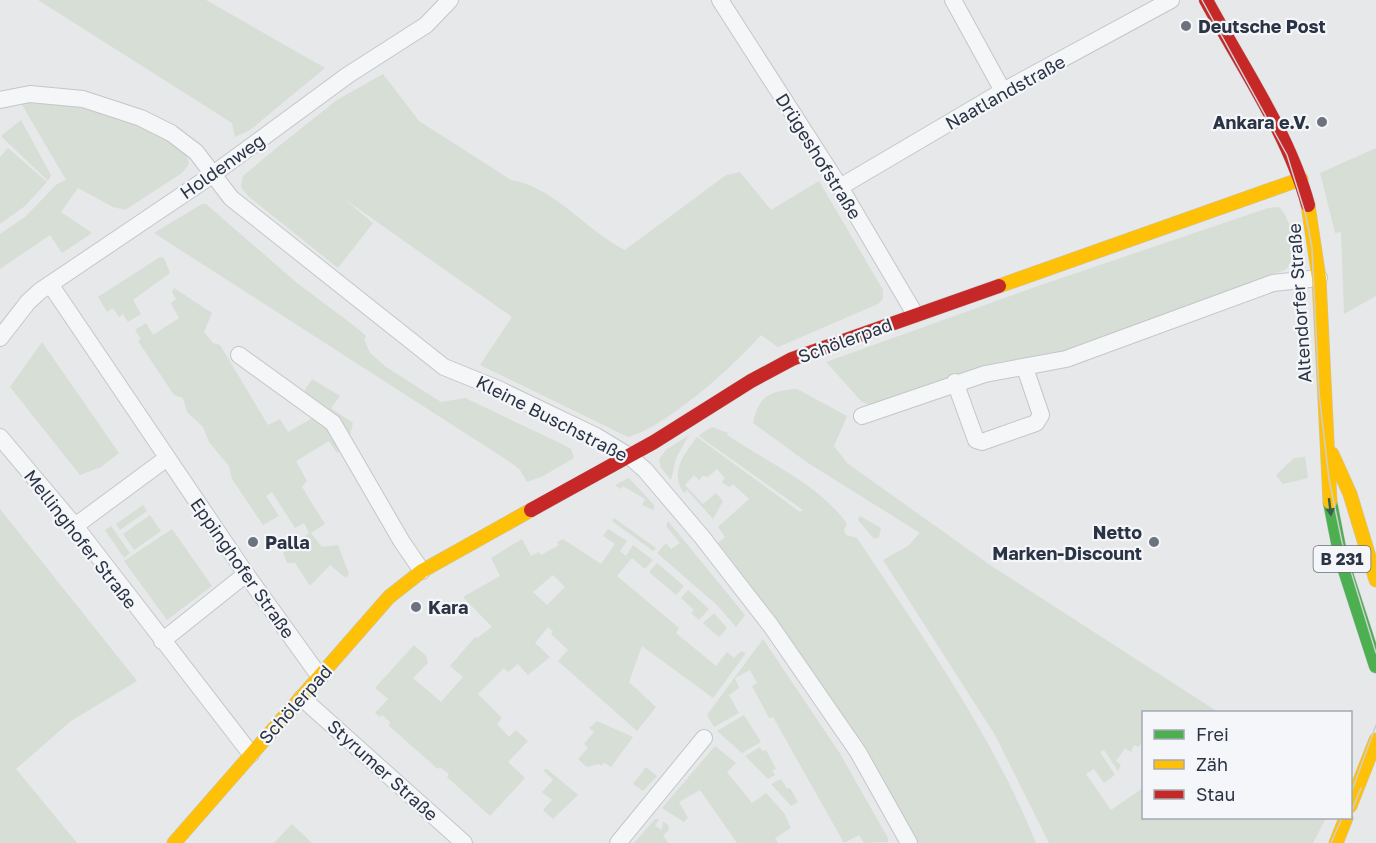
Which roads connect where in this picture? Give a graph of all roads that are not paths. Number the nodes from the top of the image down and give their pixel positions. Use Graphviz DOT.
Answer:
graph roads {
  1 [pos="450,0"];
  2 [pos="720,0"];
  3 [pos="953,0"];
  4 [pos="1171,0"];
  5 [pos="1206,0"];
  6 [pos="0,82"];
  7 [pos="1003,91"];
  8 [pos="5,98"];
  9 [pos="212,175"];
  10 [pos="1301,179"];
  11 [pos="840,187"];
  12 [pos="1319,278"];
  13 [pos="50,284"];
  14 [pos="915,314"];
  15 [pos="0,338"];
  16 [pos="239,355"];
  17 [pos="1025,368"];
  18 [pos="956,382"];
  19 [pos="862,416"];
  20 [pos="0,437"];
  21 [pos="1329,448"];
  22 [pos="629,456"];
  23 [pos="167,458"];
  24 [pos="75,526"];
  25 [pos="422,571"];
  26 [pos="246,574"];
  27 [pos="1376,580"];
  28 [pos="162,641"];
  29 [pos="1376,666"];
  30 [pos="320,677"];
  31 [pos="302,698"];
  32 [pos="704,738"];
  33 [pos="1376,741"];
  34 [pos="251,754"];
  35 [pos="1353,800"];
  36 [pos="1346,819"];
  37 [pos="174,843"];
  38 [pos="464,843"];
  39 [pos="618,843"];
  40 [pos="909,843"];
  41 [pos="1336,843"];
  1 -- 9 [label="street, Holdenweg"];
  2 -- 11 [label="street, Drügeshofstraße"];
  3 -- 7 [label="street"];
  4 -- 7 [label="street, Naatlandstraße"];
  5 -- 10 [label="street, Altendorfer Straße / B 231"];
  6 -- 8 [label="street"];
  7 -- 11 [label="street, Naatlandstraße"];
  8 -- 9 [label="street, Kleine Buschstraße"];
  9 -- 13 [label="street, Holdenweg"];
  9 -- 22 [label="street, Kleine Buschstraße"];
  10 -- 12 [label="street, Altendorfer Straße / B 231"];
  10 -- 14 [label="street, Schölerpad"];
  11 -- 14 [label="street, Drügeshofstraße"];
  12 -- 17 [label="street"];
  12 -- 21 [label="street, Altendorfer Straße / B 231"];
  13 -- 15 [label="street, Holdenweg"];
  13 -- 23 [label="street, Eppinghofer Straße"];
  14 -- 22 [label="street, Schölerpad"];
  16 -- 25 [label="street"];
  17 -- 18 [label="street"];
  17 -- 18 [label="street"];
  18 -- 19 [label="street"];
  20 -- 24 [label="street, Mellinghofer Straße"];
  21 -- 27 [label="street, Altendorfer Straße / B 231"];
  21 -- 29 [label="street, Altendorfer Straße / B 231, one-way"];
  22 -- 25 [label="street, Schölerpad"];
  22 -- 40 [label="street, Kleine Buschstraße"];
  23 -- 24 [label="street"];
  23 -- 26 [label="street, Eppinghofer Straße"];
  24 -- 28 [label="street, Mellinghofer Straße"];
  25 -- 30 [label="street, Schölerpad"];
  26 -- 28 [label="street"];
  26 -- 30 [label="street, Eppinghofer Straße"];
  28 -- 34 [label="street, Mellinghofer Straße"];
  30 -- 31 [label="street, Schölerpad"];
  31 -- 34 [label="street, Schölerpad"];
  31 -- 38 [label="street, Styrumer Straße"];
  32 -- 39 [label="street"];
  33 -- 35 [label="street"];
  34 -- 37 [label="street, Schölerpad"];
  36 -- 41 [label="street"];
}
